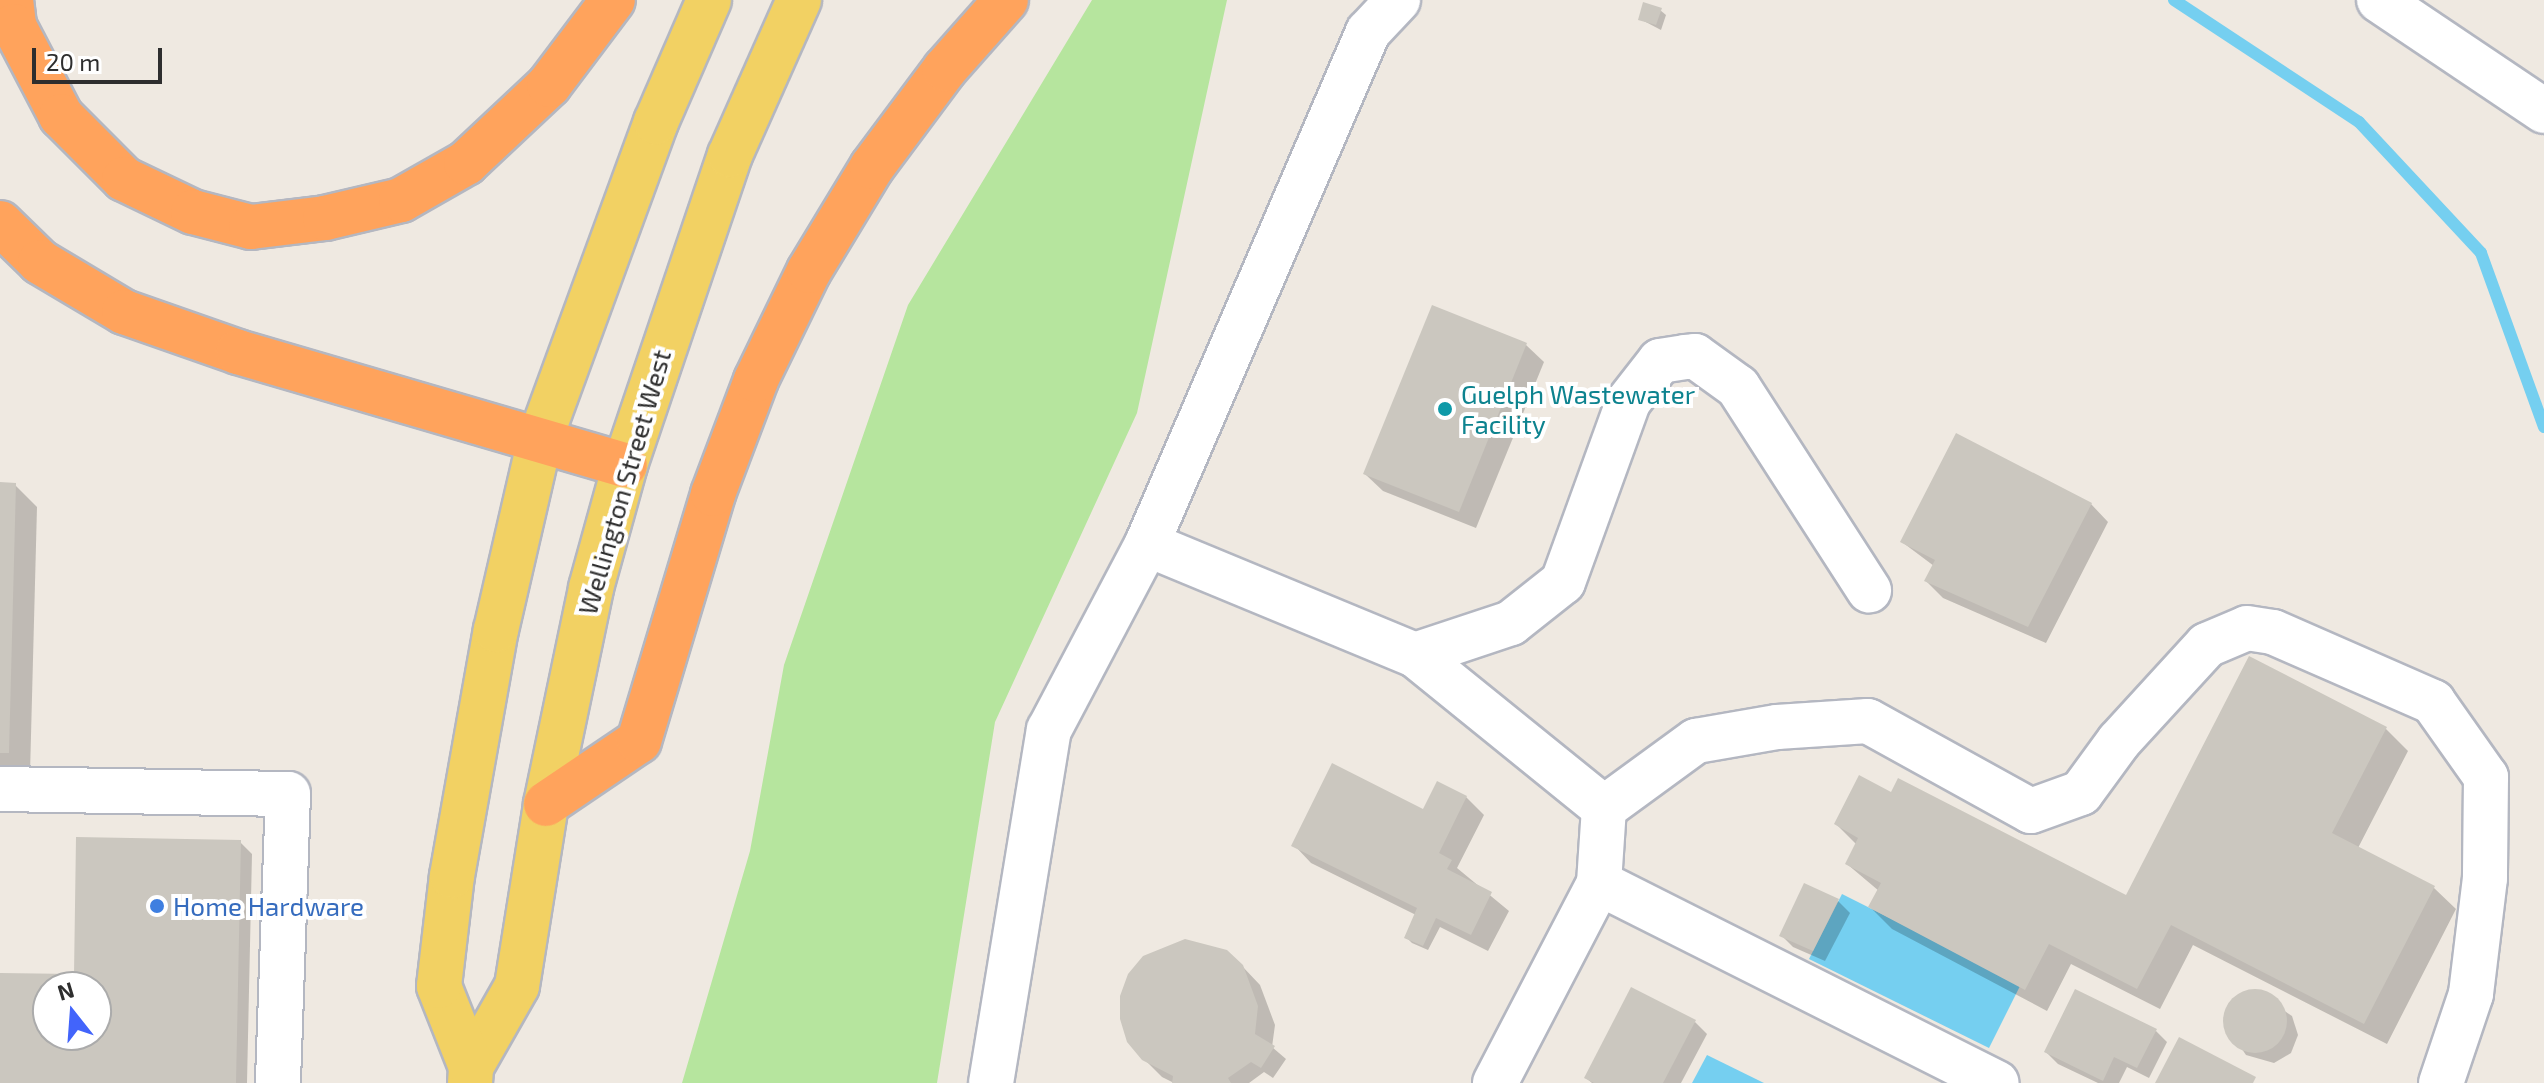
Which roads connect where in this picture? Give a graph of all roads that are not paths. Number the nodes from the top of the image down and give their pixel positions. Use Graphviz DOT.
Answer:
graph roads {
  1 [pos="11,0"];
  2 [pos="613,0"];
  3 [pos="709,0"];
  4 [pos="799,0"];
  5 [pos="1006,0"];
  6 [pos="1398,0"];
  7 [pos="2379,0"];
  8 [pos="2544,111"];
  9 [pos="0,223"];
  10 [pos="540,439"];
  11 [pos="625,465"];
  12 [pos="1147,544"];
  13 [pos="1869,590"];
  14 [pos="1415,655"];
  15 [pos="0,789"];
  16 [pos="546,804"];
  17 [pos="1604,808"];
  18 [pos="1599,883"];
  19 [pos="470,1075"];
  20 [pos="278,1083"];
  21 [pos="991,1083"];
  22 [pos="1495,1083"];
  23 [pos="1997,1083"];
  24 [pos="2441,1083"];
  1 -- 2 [label="highway"];
  3 -- 10 [label="main road, Wellington Street West"];
  4 -- 11 [label="main road, Wellington Street West"];
  5 -- 16 [label="highway"];
  6 -- 12 [label="lane"];
  7 -- 8 [label="lane"];
  9 -- 10 [label="highway"];
  10 -- 11 [label="highway"];
  10 -- 19 [label="main road, Wellington Street West"];
  11 -- 16 [label="main road, Wellington Street West"];
  12 -- 14 [label="lane"];
  12 -- 21 [label="lane"];
  13 -- 14 [label="lane"];
  14 -- 17 [label="lane"];
  15 -- 20 [label="lane"];
  16 -- 19 [label="main road, Wellington Street West"];
  17 -- 18 [label="lane"];
  17 -- 24 [label="lane"];
  18 -- 22 [label="lane"];
  18 -- 23 [label="lane"];
}
